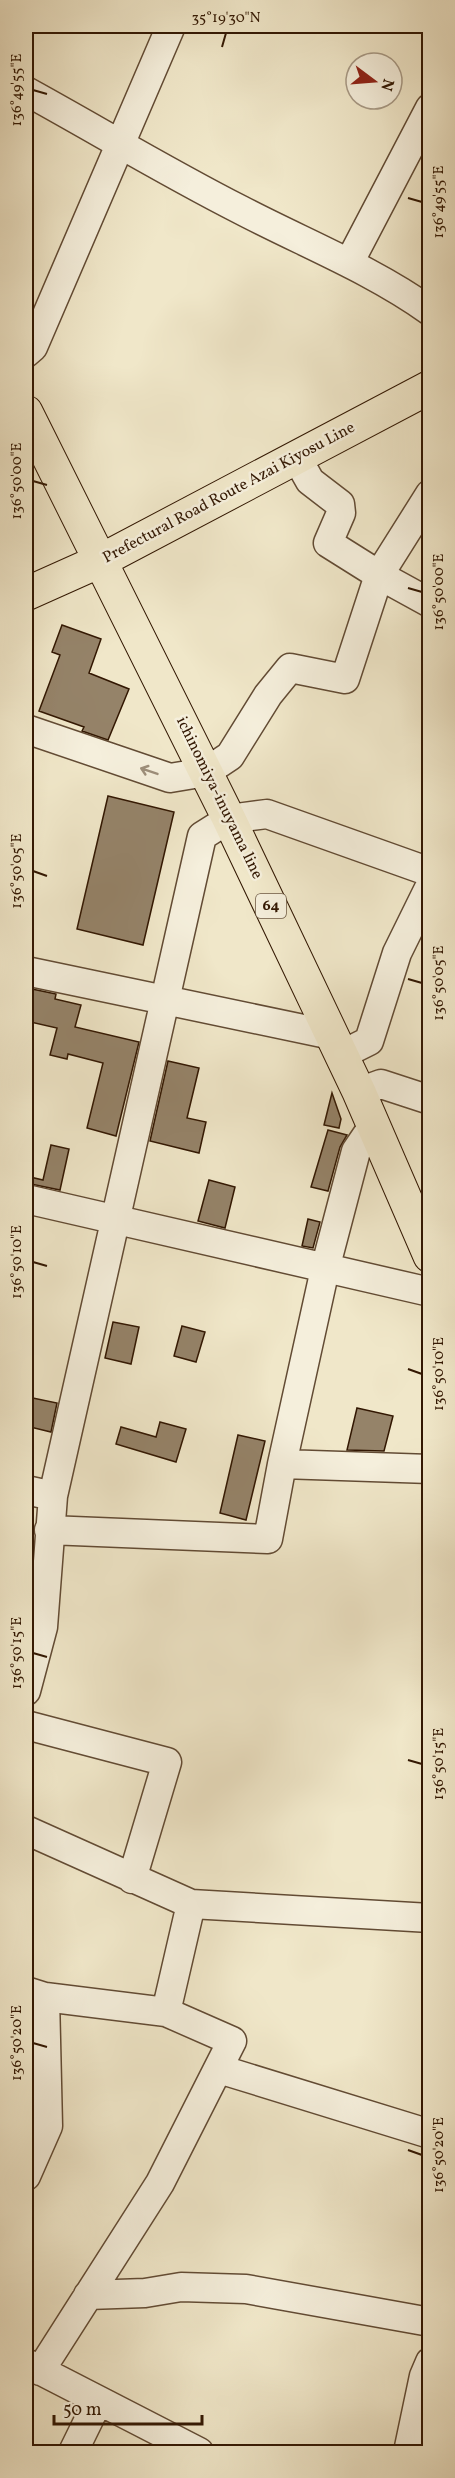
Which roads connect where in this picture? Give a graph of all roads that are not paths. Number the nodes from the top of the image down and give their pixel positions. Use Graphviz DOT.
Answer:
graph roads {
  1 [pos="171,26"];
  2 [pos="26,91"];
  3 [pos="429,108"];
  4 [pos="121,143"];
  5 [pos="350,263"];
  6 [pos="429,311"];
  7 [pos="26,353"];
  8 [pos="429,387"];
  9 [pos="26,412"];
  10 [pos="297,458"];
  11 [pos="429,494"];
  12 [pos="102,560"];
  13 [pos="379,575"];
  14 [pos="26,594"];
  15 [pos="429,603"];
  16 [pos="26,729"];
  17 [pos="206,772"];
  18 [pos="229,819"];
  19 [pos="429,872"];
  20 [pos="429,886"];
  21 [pos="26,971"];
  22 [pos="163,1000"];
  23 [pos="337,1045"];
  24 [pos="358,1092"];
  25 [pos="429,1100"];
  26 [pos="373,1126"];
  27 [pos="26,1199"];
  28 [pos="114,1219"];
  29 [pos="429,1256"];
  30 [pos="326,1269"];
  31 [pos="429,1292"];
  32 [pos="282,1464"];
  33 [pos="429,1469"];
  34 [pos="26,1490"];
  35 [pos="53,1496"];
  36 [pos="49,1530"];
  37 [pos="34,1626"];
  38 [pos="26,1691"];
  39 [pos="26,1725"];
  40 [pos="26,1830"];
  41 [pos="132,1879"];
  42 [pos="190,1904"];
  43 [pos="429,1918"];
  44 [pos="35,1994"];
  45 [pos="166,2012"];
  46 [pos="219,2068"];
  47 [pos="429,2134"];
  48 [pos="26,2176"];
  49 [pos="88,2295"];
  50 [pos="429,2322"];
  51 [pos="429,2362"];
  52 [pos="33,2367"];
  53 [pos="98,2401"];
  54 [pos="423,2411"];
  55 [pos="188,2450"];
  56 [pos="73,2452"];
  57 [pos="408,2452"];
  1 -- 4 [label="street"];
  2 -- 4 [label="street"];
  3 -- 5 [label="street"];
  4 -- 5 [label="street"];
  4 -- 7 [label="street"];
  5 -- 6 [label="street"];
  8 -- 10 [label="main road, Prefectural Road Route Azai Kiyosu Line"];
  9 -- 12 [label="main road, ichinomiya-inuyama line / 64"];
  10 -- 12 [label="main road, Prefectural Road Route Azai Kiyosu Line"];
  10 -- 13 [label="street"];
  11 -- 13 [label="street"];
  12 -- 14 [label="main road, Prefectural Road Route Azai Kiyosu Line"];
  12 -- 17 [label="main road, ichinomiya-inuyama line / 64"];
  13 -- 15 [label="street"];
  13 -- 17 [label="street"];
  17 -- 16 [label="street, one-way"];
  17 -- 18 [label="main road, ichinomiya-inuyama line / 64"];
  18 -- 19 [label="street"];
  18 -- 22 [label="street"];
  18 -- 23 [label="main road, ichinomiya-inuyama line / 64"];
  20 -- 23 [label="street"];
  21 -- 22 [label="street"];
  22 -- 23 [label="street"];
  22 -- 28 [label="street"];
  23 -- 24 [label="main road, ichinomiya-inuyama line / 64"];
  24 -- 25 [label="street"];
  24 -- 26 [label="main road, ichinomiya-inuyama line / 64"];
  26 -- 29 [label="main road, ichinomiya-inuyama line / 64"];
  26 -- 30 [label="street"];
  27 -- 28 [label="street"];
  28 -- 30 [label="street"];
  28 -- 35 [label="street"];
  30 -- 31 [label="street"];
  30 -- 32 [label="street"];
  32 -- 33 [label="street"];
  32 -- 36 [label="street"];
  34 -- 35 [label="street"];
  35 -- 36 [label="street"];
  36 -- 37 [label="street"];
  37 -- 38 [label="street"];
  39 -- 41 [label="street"];
  40 -- 41 [label="street"];
  41 -- 42 [label="street"];
  42 -- 43 [label="street"];
  42 -- 45 [label="street"];
  44 -- 45 [label="street"];
  44 -- 48 [label="street"];
  45 -- 46 [label="street"];
  46 -- 47 [label="street"];
  46 -- 49 [label="street"];
  49 -- 50 [label="street"];
  49 -- 52 [label="street"];
  51 -- 54 [label="street"];
  52 -- 53 [label="street"];
  53 -- 55 [label="street"];
  53 -- 56 [label="street"];
  54 -- 57 [label="street"];
}
